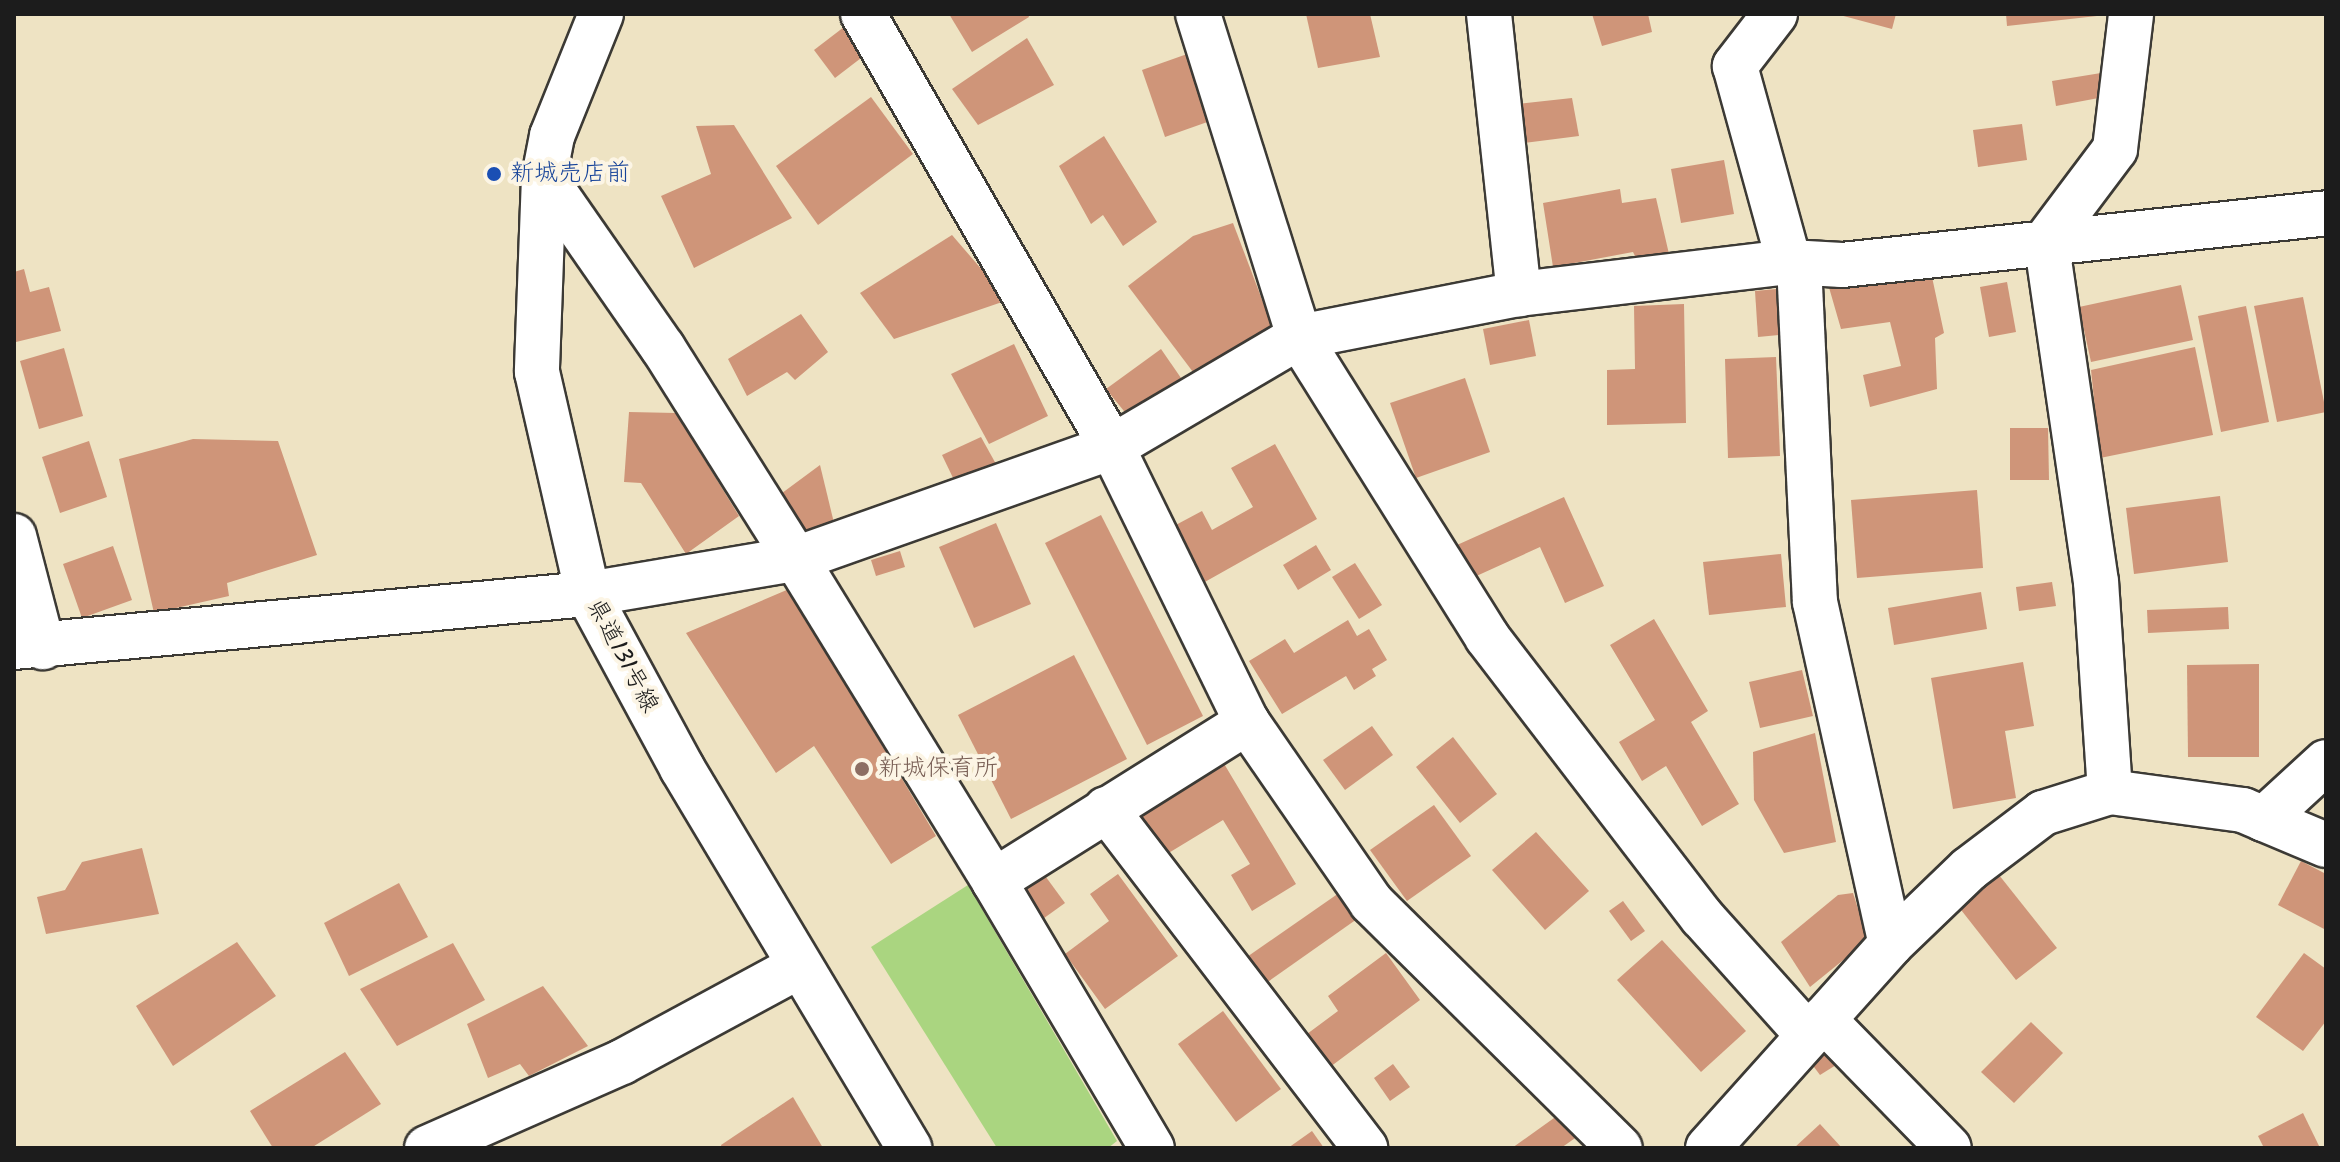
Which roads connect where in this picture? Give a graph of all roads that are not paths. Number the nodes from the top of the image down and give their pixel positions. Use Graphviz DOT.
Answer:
graph roads {
  1 [pos="601,14"];
  2 [pos="863,14"];
  3 [pos="1198,14"];
  4 [pos="1489,14"];
  5 [pos="1775,14"];
  6 [pos="2131,14"];
  7 [pos="544,177"];
  8 [pos="2326,213"];
  9 [pos="2046,241"];
  10 [pos="1794,263"];
  11 [pos="1519,294"];
  12 [pos="1299,337"];
  13 [pos="1112,447"];
  14 [pos="14,536"];
  15 [pos="796,559"];
  16 [pos="588,594"];
  17 [pos="28,647"];
  18 [pos="1247,722"];
  19 [pos="2326,762"];
  20 [pos="2110,792"];
  21 [pos="1106,809"];
  22 [pos="2264,819"];
  23 [pos="2326,845"];
  24 [pos="994,881"];
  25 [pos="1891,944"];
  26 [pos="798,967"];
  27 [pos="1815,1027"];
  28 [pos="427,1148"];
  29 [pos="909,1148"];
  30 [pos="1152,1148"];
  31 [pos="1365,1148"];
  32 [pos="1620,1148"];
  33 [pos="1708,1148"];
  34 [pos="1949,1148"];
  1 -- 7 [label="street, 県道131号線"];
  2 -- 13 [label="street"];
  3 -- 12 [label="street"];
  4 -- 11 [label="street"];
  5 -- 10 [label="street"];
  6 -- 9 [label="street"];
  7 -- 15 [label="street"];
  7 -- 16 [label="street, 県道131号線"];
  8 -- 9 [label="street"];
  9 -- 10 [label="street"];
  9 -- 20 [label="street"];
  10 -- 11 [label="street"];
  10 -- 25 [label="street"];
  11 -- 12 [label="street"];
  12 -- 13 [label="street"];
  12 -- 27 [label="street"];
  13 -- 15 [label="street"];
  13 -- 18 [label="street"];
  14 -- 17 [label="street"];
  15 -- 16 [label="street"];
  15 -- 24 [label="street"];
  16 -- 17 [label="street"];
  16 -- 26 [label="street, 県道131号線"];
  18 -- 21 [label="street"];
  18 -- 32 [label="street"];
  19 -- 22 [label="street"];
  20 -- 22 [label="street"];
  20 -- 25 [label="street"];
  21 -- 24 [label="street"];
  21 -- 31 [label="street"];
  22 -- 23 [label="street"];
  24 -- 30 [label="street"];
  25 -- 27 [label="street"];
  26 -- 28 [label="street"];
  26 -- 29 [label="street, 県道131号線"];
  27 -- 33 [label="street"];
  27 -- 34 [label="street"];
}
